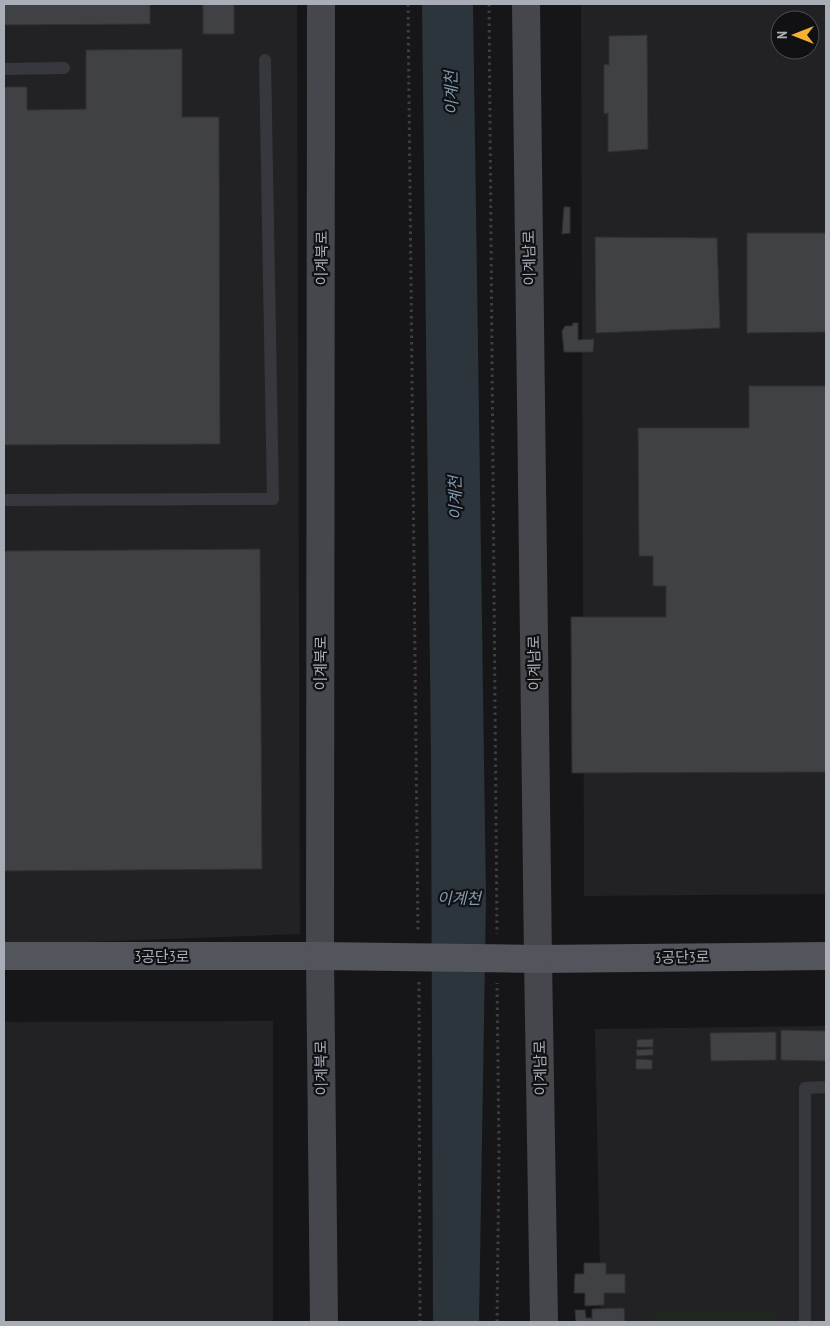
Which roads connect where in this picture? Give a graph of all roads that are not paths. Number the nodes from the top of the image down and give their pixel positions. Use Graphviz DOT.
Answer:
graph roads {
  1 [pos="321,4"];
  2 [pos="526,4"];
  3 [pos="266,60"];
  4 [pos="64,68"];
  5 [pos="4,69"];
  6 [pos="4,500"];
  7 [pos="4,956"];
  8 [pos="320,956"];
  9 [pos="826,956"];
  10 [pos="538,959"];
  11 [pos="826,1088"];
  12 [pos="324,1322"];
  13 [pos="544,1322"];
  14 [pos="805,1322"];
  1 -- 8 [label="street, 이계북로"];
  2 -- 10 [label="street, 이계남로"];
  3 -- 6 [label="lane"];
  4 -- 5 [label="lane"];
  7 -- 8 [label="main road, 3공단3로"];
  8 -- 10 [label="main road, 3공단3로, bridge"];
  8 -- 12 [label="street, 이계북로"];
  9 -- 10 [label="main road, 3공단3로"];
  10 -- 13 [label="street, 이계남로"];
  11 -- 14 [label="lane"];
}
